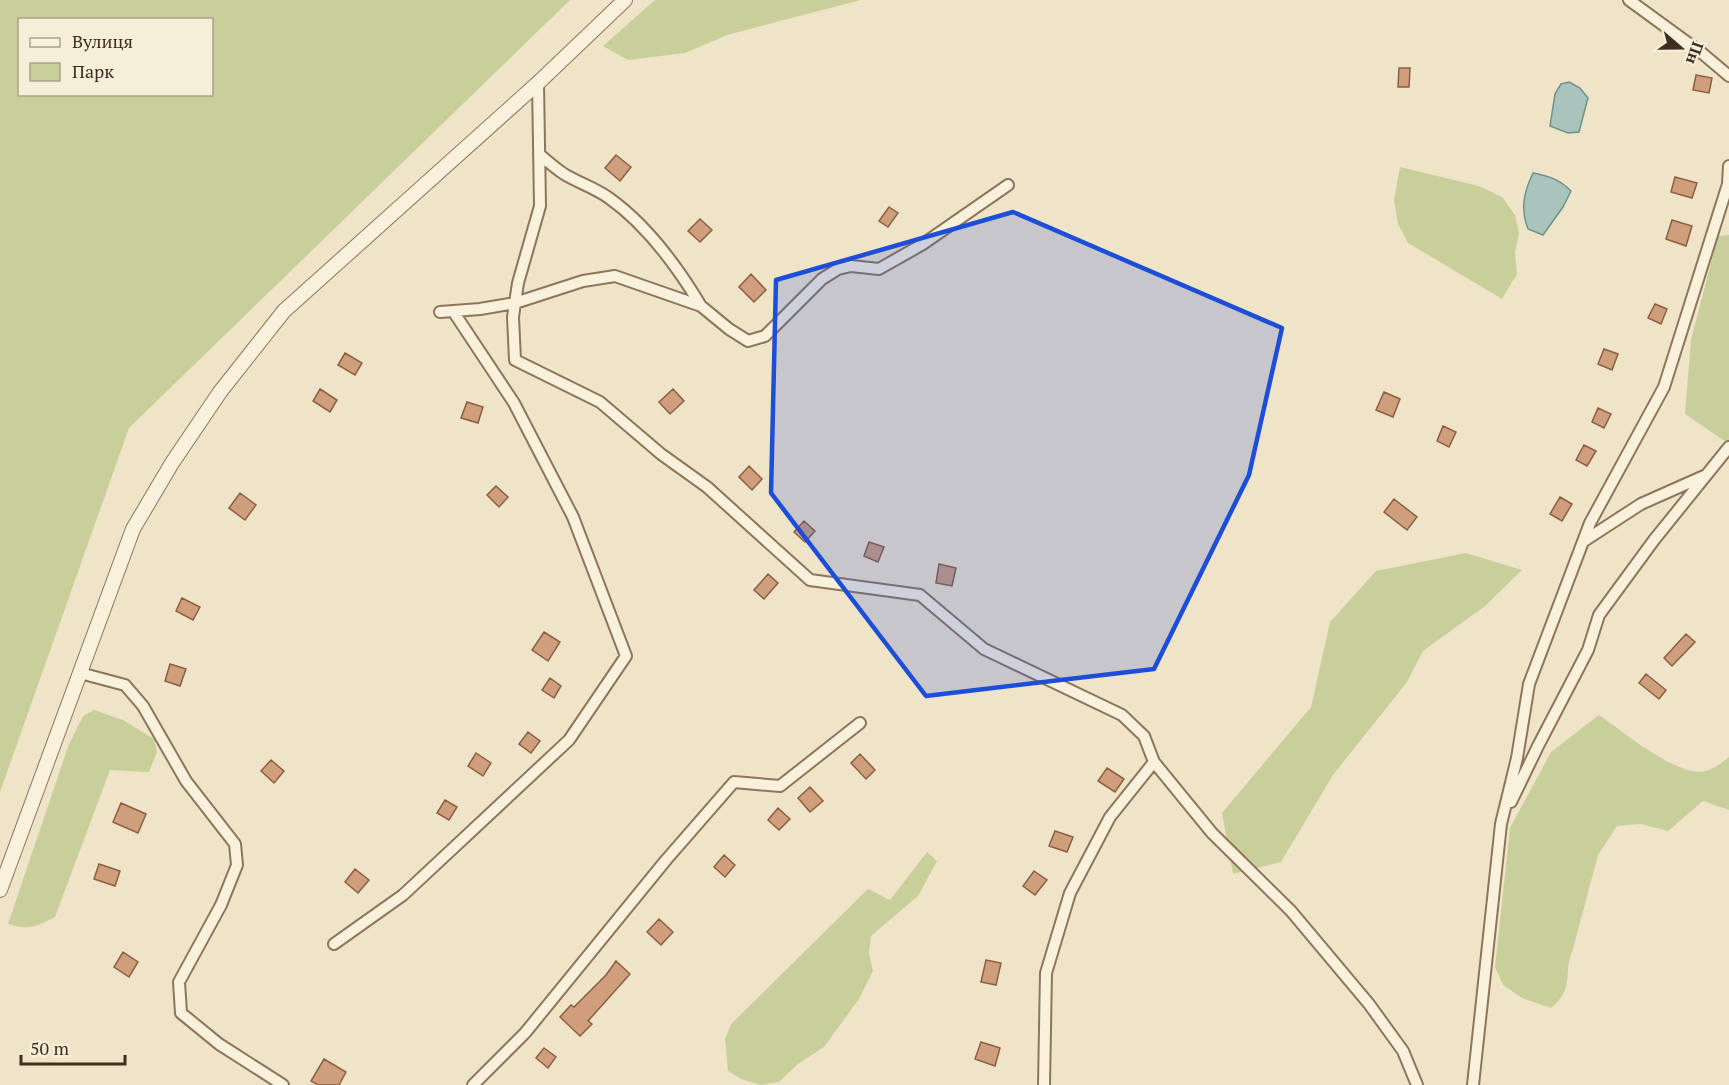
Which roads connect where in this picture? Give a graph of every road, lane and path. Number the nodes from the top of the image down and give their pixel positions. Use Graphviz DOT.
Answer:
graph roads {
  1 [pos="625,0"];
  2 [pos="1629,0"];
  3 [pos="1729,76"];
  4 [pos="538,83"];
  5 [pos="539,154"];
  6 [pos="1729,166"];
  7 [pos="1008,185"];
  8 [pos="1728,186"];
  9 [pos="515,303"];
  10 [pos="701,306"];
  11 [pos="453,311"];
  12 [pos="440,312"];
  13 [pos="1729,447"];
  14 [pos="1706,475"];
  15 [pos="1583,541"];
  16 [pos="80,673"];
  17 [pos="860,723"];
  18 [pos="1154,762"];
  19 [pos="1501,824"];
  20 [pos="0,890"];
  21 [pos="334,944"];
  22 [pos="283,1085"];
  23 [pos="473,1085"];
  24 [pos="1044,1085"];
  25 [pos="1418,1085"];
  26 [pos="1473,1085"];
  1 -- 4 [label="street"];
  2 -- 3 [label="street"];
  4 -- 5 [label="street"];
  4 -- 16 [label="street"];
  5 -- 9 [label="street"];
  5 -- 10 [label="street"];
  6 -- 8 [label="street"];
  7 -- 10 [label="street"];
  8 -- 15 [label="street"];
  9 -- 10 [label="street"];
  9 -- 11 [label="street"];
  9 -- 18 [label="street"];
  11 -- 12 [label="street"];
  11 -- 21 [label="street"];
  13 -- 14 [label="street"];
  14 -- 15 [label="street"];
  14 -- 19 [label="street"];
  15 -- 19 [label="street"];
  16 -- 20 [label="street"];
  16 -- 22 [label="street"];
  17 -- 23 [label="street"];
  18 -- 24 [label="street"];
  18 -- 25 [label="street"];
  19 -- 26 [label="street"];
}
